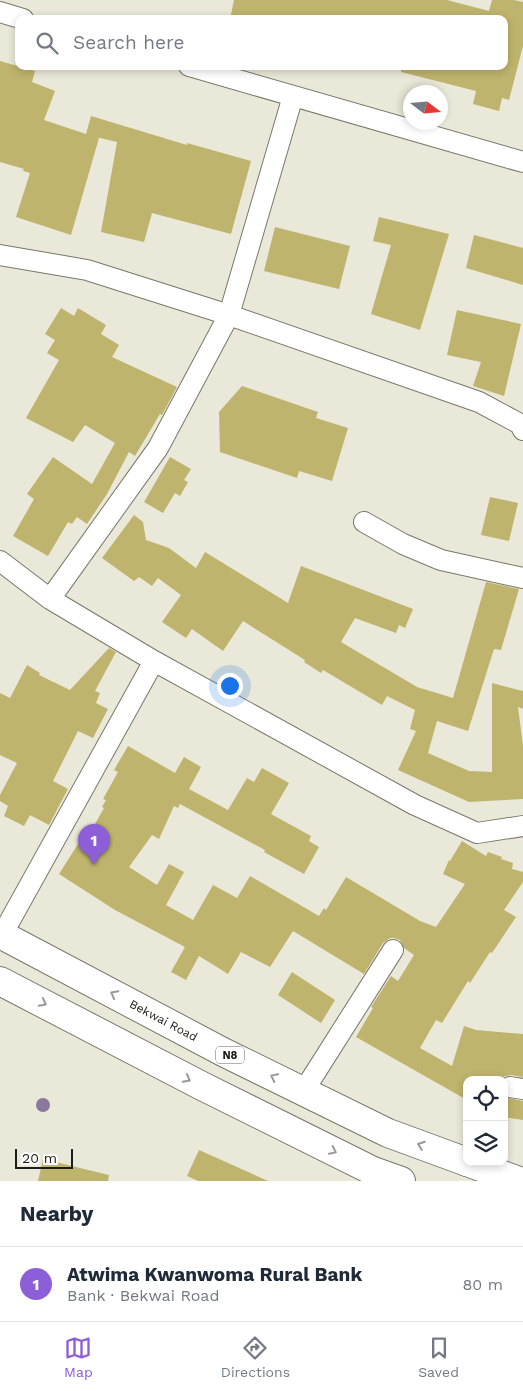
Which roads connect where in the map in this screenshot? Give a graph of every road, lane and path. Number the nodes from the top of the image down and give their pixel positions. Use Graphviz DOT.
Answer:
graph roads {
  1 [pos="0,12"];
  2 [pos="15,17"];
  3 [pos="203,70"];
  4 [pos="293,96"];
  5 [pos="523,162"];
  6 [pos="0,255"];
  7 [pos="229,315"];
  8 [pos="523,430"];
  9 [pos="364,522"];
  10 [pos="0,561"];
  11 [pos="523,578"];
  12 [pos="50,599"];
  13 [pos="154,661"];
  14 [pos="523,826"];
  15 [pos="1,935"];
  16 [pos="393,950"];
  17 [pos="0,981"];
  18 [pos="303,1092"];
  19 [pos="463,1161"];
  20 [pos="478,1166"];
  21 [pos="372,1176"];
  22 [pos="401,1181"];
  23 [pos="519,1181"];
  1 -- 2 [label="street"];
  3 -- 4 [label="street"];
  4 -- 5 [label="street"];
  4 -- 7 [label="street"];
  6 -- 7 [label="street"];
  7 -- 8 [label="street"];
  7 -- 12 [label="street"];
  9 -- 11 [label="street"];
  10 -- 12 [label="street"];
  12 -- 13 [label="street"];
  13 -- 14 [label="street"];
  13 -- 15 [label="street"];
  18 -- 15 [label="highway, Bekwai Road / N8, one-way"];
  16 -- 18 [label="street"];
  17 -- 21 [label="highway, one-way"];
  19 -- 18 [label="highway, Bekwai Road / N8, one-way"];
  20 -- 23 [label="highway, Bekwai Road / N8"];
  21 -- 22 [label="highway"];
}
